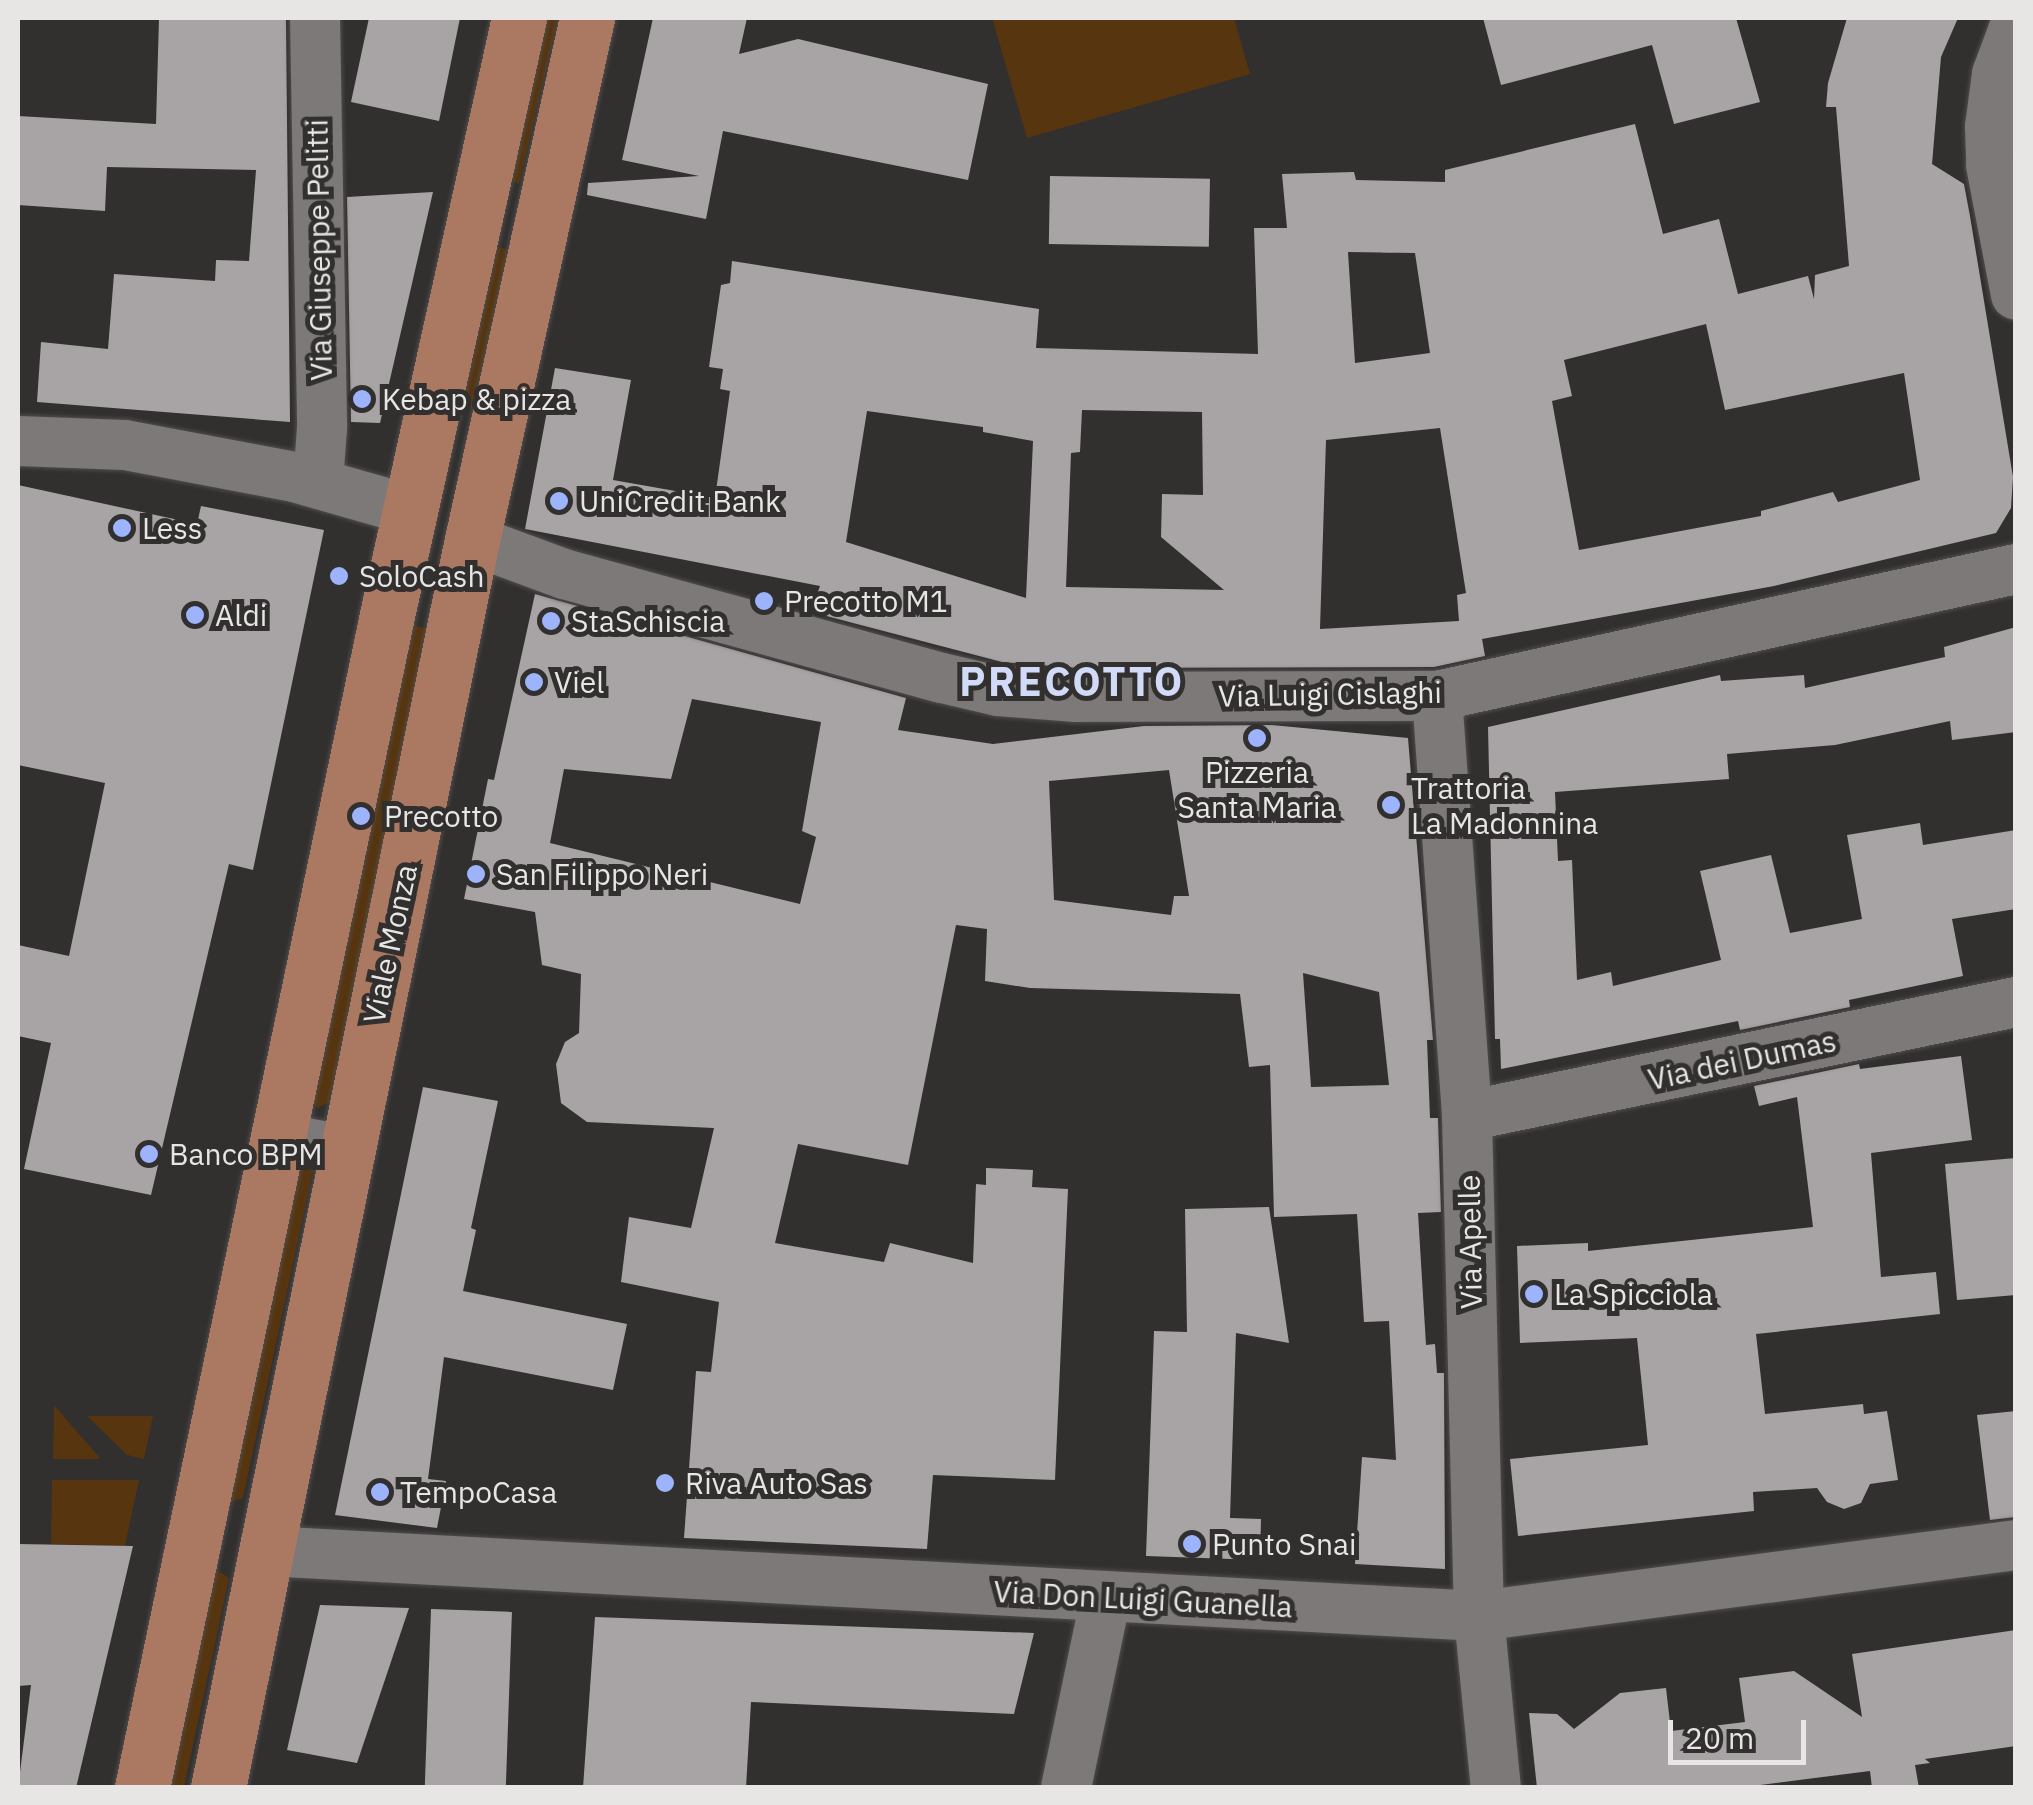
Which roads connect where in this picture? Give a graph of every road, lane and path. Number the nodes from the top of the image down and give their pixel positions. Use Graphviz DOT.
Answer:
graph roads {
  1 [pos="314,18"];
  2 [pos="519,18"];
  3 [pos="587,18"];
  4 [pos="2016,22"];
  5 [pos="478,208"];
  6 [pos="543,221"];
  7 [pos="2016,294"];
  8 [pos="18,441"];
  9 [pos="318,483"];
  10 [pos="410,510"];
  11 [pos="472,540"];
  12 [pos="2016,568"];
  13 [pos="1437,696"];
  14 [pos="2016,1002"];
  15 [pos="1467,1116"];
  16 [pos="280,1125"];
  17 [pos="350,1138"];
  18 [pos="194,1537"];
  19 [pos="2016,1545"];
  20 [pos="266,1551"];
  21 [pos="1106,1597"];
  22 [pos="1479,1616"];
  23 [pos="142,1788"];
  24 [pos="218,1788"];
  25 [pos="1066,1788"];
  26 [pos="1496,1788"];
  1 -- 9 [label="street, Via Giuseppe Pelitti"];
  2 -- 5 [label="main road"];
  3 -- 6 [label="main road, Viale Monza"];
  4 -- 7 [label="street"];
  5 -- 6 [label="lane"];
  5 -- 10 [label="main road"];
  6 -- 11 [label="main road, Viale Monza"];
  8 -- 9 [label="street"];
  9 -- 10 [label="street"];
  10 -- 11 [label="main road"];
  10 -- 16 [label="main road"];
  11 -- 13 [label="street, Via Luigi Cislaghi"];
  11 -- 17 [label="main road, Viale Monza"];
  12 -- 13 [label="street, Via Luigi Cislaghi"];
  13 -- 15 [label="street, Via Apelle"];
  14 -- 15 [label="street, Via dei Dumas"];
  15 -- 22 [label="street, Via Apelle"];
  16 -- 17 [label="lane"];
  16 -- 18 [label="main road"];
  17 -- 20 [label="main road, Viale Monza"];
  18 -- 20 [label="main road"];
  18 -- 23 [label="main road"];
  19 -- 22 [label="street, Via Don Luigi Guanella"];
  20 -- 21 [label="street, Via Don Luigi Guanella"];
  20 -- 24 [label="main road, Viale Monza"];
  21 -- 22 [label="street, Via Don Luigi Guanella"];
  21 -- 25 [label="street"];
  22 -- 26 [label="street, Via Apelle"];
}
